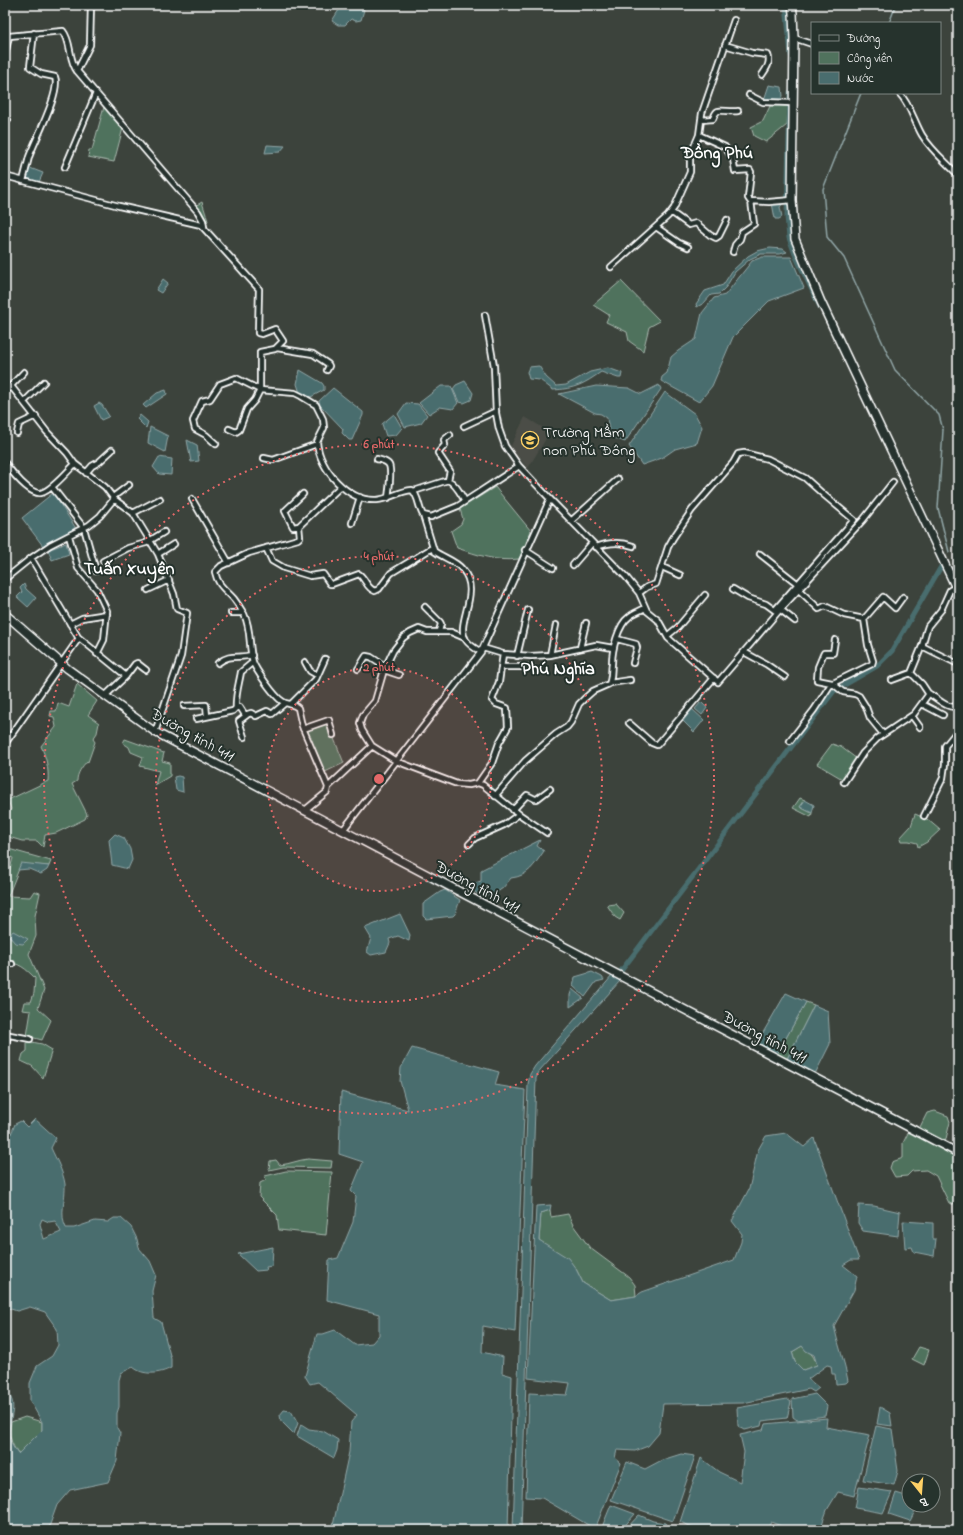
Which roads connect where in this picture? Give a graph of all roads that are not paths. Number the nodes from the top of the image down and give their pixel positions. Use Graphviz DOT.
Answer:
graph roads {
  1 [pos="91,5"];
  2 [pos="792,5"];
  3 [pos="734,20"];
  4 [pos="34,33"];
  5 [pos="7,35"];
  6 [pos="794,38"];
  7 [pos="811,44"];
  8 [pos="725,45"];
  9 [pos="5,55"];
  10 [pos="77,71"];
  11 [pos="762,75"];
  12 [pos="96,93"];
  13 [pos="900,94"];
  14 [pos="749,95"];
  15 [pos="792,104"];
  16 [pos="738,111"];
  17 [pos="701,120"];
  18 [pos="699,135"];
  19 [pos="65,167"];
  20 [pos="958,175"];
  21 [pos="5,176"];
  22 [pos="24,181"];
  23 [pos="789,200"];
  24 [pos="751,201"];
  25 [pos="671,212"];
  26 [pos="727,220"];
  27 [pos="204,227"];
  28 [pos="656,227"];
  29 [pos="688,248"];
  30 [pos="733,252"];
  31 [pos="611,267"];
  32 [pos="484,315"];
  33 [pos="277,348"];
  34 [pos="326,370"];
  35 [pos="24,372"];
  36 [pos="44,382"];
  37 [pos="11,386"];
  38 [pos="260,390"];
  39 [pos="5,392"];
  40 [pos="24,402"];
  41 [pos="496,411"];
  42 [pos="36,416"];
  43 [pos="464,426"];
  44 [pos="229,429"];
  45 [pos="17,432"];
  46 [pos="450,434"];
  47 [pos="216,444"];
  48 [pos="317,444"];
  49 [pos="112,450"];
  50 [pos="264,458"];
  51 [pos="377,459"];
  52 [pos="5,463"];
  53 [pos="74,464"];
  54 [pos="519,466"];
  55 [pos="86,473"];
  56 [pos="618,479"];
  57 [pos="448,480"];
  58 [pos="893,482"];
  59 [pos="129,485"];
  60 [pos="341,486"];
  61 [pos="52,487"];
  62 [pos="414,491"];
  63 [pos="303,494"];
  64 [pos="360,497"];
  65 [pos="113,498"];
  66 [pos="388,498"];
  67 [pos="160,499"];
  68 [pos="192,499"];
  69 [pos="550,499"];
  70 [pos="465,501"];
  71 [pos="133,513"];
  72 [pos="423,515"];
  73 [pos="571,521"];
  74 [pos="352,523"];
  75 [pos="299,526"];
  76 [pos="84,528"];
  77 [pos="164,532"];
  78 [pos="69,536"];
  79 [pos="149,541"];
  80 [pos="174,544"];
  81 [pos="594,545"];
  82 [pos="633,546"];
  83 [pos="266,548"];
  84 [pos="432,548"];
  85 [pos="525,550"];
  86 [pos="158,554"];
  87 [pos="760,554"];
  88 [pos="31,558"];
  89 [pos="103,561"];
  90 [pos="229,563"];
  91 [pos="573,565"];
  92 [pos="662,567"];
  93 [pos="553,568"];
  94 [pos="96,571"];
  95 [pos="680,575"];
  96 [pos="5,579"];
  97 [pos="169,580"];
  98 [pos="798,584"];
  99 [pos="733,589"];
  100 [pos="955,589"];
  101 [pos="148,590"];
  102 [pos="799,590"];
  103 [pos="639,593"];
  104 [pos="705,595"];
  105 [pos="903,597"];
  106 [pos="425,607"];
  107 [pos="646,608"];
  108 [pos="528,610"];
  109 [pos="777,611"];
  110 [pos="231,613"];
  111 [pos="243,613"];
  112 [pos="5,614"];
  113 [pos="107,614"];
  114 [pos="864,619"];
  115 [pos="795,621"];
  116 [pos="586,623"];
  117 [pos="70,624"];
  118 [pos="556,625"];
  119 [pos="439,631"];
  120 [pos="667,636"];
  121 [pos="79,638"];
  122 [pos="465,638"];
  123 [pos="617,639"];
  124 [pos="835,640"];
  125 [pos="922,646"];
  126 [pos="580,648"];
  127 [pos="613,648"];
  128 [pos="482,650"];
  129 [pos="744,652"];
  130 [pos="97,654"];
  131 [pos="503,654"];
  132 [pos="252,655"];
  133 [pos="550,655"];
  134 [pos="517,656"];
  135 [pos="325,659"];
  136 [pos="253,662"];
  137 [pos="305,662"];
  138 [pos="218,663"];
  139 [pos="633,663"];
  140 [pos="61,664"];
  141 [pos="958,664"];
  142 [pos="500,667"];
  143 [pos="531,667"];
  144 [pos="384,668"];
  145 [pos="358,669"];
  146 [pos="146,670"];
  147 [pos="911,673"];
  148 [pos="399,675"];
  149 [pos="126,676"];
  150 [pos="317,676"];
  151 [pos="785,677"];
  152 [pos="714,678"];
  153 [pos="630,680"];
  154 [pos="892,680"];
  155 [pos="610,682"];
  156 [pos="832,683"];
  157 [pos="928,693"];
  158 [pos="105,696"];
  159 [pos="285,703"];
  160 [pos="291,704"];
  161 [pos="922,704"];
  162 [pos="184,706"];
  163 [pos="236,708"];
  164 [pos="957,708"];
  165 [pos="247,715"];
  166 [pos="943,715"];
  167 [pos="207,716"];
  168 [pos="912,716"];
  169 [pos="196,719"];
  170 [pos="629,723"];
  171 [pos="920,727"];
  172 [pos="303,729"];
  173 [pos="958,730"];
  174 [pos="155,732"];
  175 [pos="883,734"];
  176 [pos="333,735"];
  177 [pos="244,737"];
  178 [pos="790,741"];
  179 [pos="5,744"];
  180 [pos="372,746"];
  181 [pos="396,761"];
  182 [pos="844,782"];
  183 [pos="478,783"];
  184 [pos="328,787"];
  185 [pos="550,789"];
  186 [pos="495,796"];
  187 [pos="305,810"];
  188 [pos="513,810"];
  189 [pos="519,814"];
  190 [pos="924,816"];
  191 [pos="343,830"];
  192 [pos="545,832"];
  193 [pos="469,844"];
  194 [pos="12,964"];
  195 [pos="5,965"];
  196 [pos="7,1035"];
  197 [pos="30,1039"];
  198 [pos="5,1049"];
  199 [pos="958,1153"];
  1 -- 10 [label="street"];
  2 -- 6 [label="main road"];
  3 -- 8 [label="street"];
  4 -- 5 [label="street"];
  4 -- 10 [label="street"];
  4 -- 22 [label="street"];
  5 -- 9 [label="street"];
  6 -- 7 [label="street"];
  6 -- 15 [label="main road"];
  8 -- 11 [label="street"];
  8 -- 17 [label="street"];
  10 -- 12 [label="street"];
  12 -- 19 [label="street"];
  12 -- 27 [label="street"];
  13 -- 20 [label="street"];
  14 -- 15 [label="street"];
  15 -- 23 [label="main road"];
  16 -- 17 [label="street"];
  17 -- 18 [label="street"];
  18 -- 24 [label="street"];
  18 -- 25 [label="street"];
  21 -- 22 [label="street"];
  22 -- 27 [label="street"];
  23 -- 24 [label="street"];
  23 -- 100 [label="main road"];
  24 -- 30 [label="street"];
  25 -- 26 [label="street"];
  25 -- 28 [label="street"];
  27 -- 33 [label="street"];
  28 -- 29 [label="street"];
  28 -- 31 [label="street"];
  32 -- 41 [label="street"];
  33 -- 34 [label="street"];
  33 -- 38 [label="street"];
  35 -- 37 [label="street"];
  36 -- 40 [label="street"];
  37 -- 39 [label="street"];
  37 -- 40 [label="street"];
  38 -- 44 [label="street"];
  38 -- 47 [label="street"];
  38 -- 48 [label="street"];
  40 -- 42 [label="street"];
  41 -- 43 [label="street"];
  41 -- 54 [label="street"];
  42 -- 45 [label="street"];
  42 -- 53 [label="street"];
  46 -- 57 [label="street"];
  48 -- 50 [label="street"];
  48 -- 60 [label="street"];
  49 -- 55 [label="street"];
  51 -- 66 [label="street"];
  52 -- 61 [label="street"];
  53 -- 55 [label="street"];
  53 -- 61 [label="street"];
  54 -- 69 [label="street"];
  54 -- 70 [label="street"];
  55 -- 65 [label="street"];
  56 -- 73 [label="street"];
  57 -- 62 [label="street"];
  57 -- 70 [label="street"];
  58 -- 102 [label="street"];
  59 -- 65 [label="street"];
  60 -- 64 [label="street"];
  60 -- 75 [label="street"];
  61 -- 76 [label="street"];
  62 -- 66 [label="street"];
  62 -- 72 [label="street"];
  63 -- 75 [label="street"];
  64 -- 66 [label="street"];
  64 -- 74 [label="street"];
  65 -- 71 [label="street"];
  65 -- 76 [label="street"];
  67 -- 71 [label="street"];
  68 -- 90 [label="street"];
  69 -- 73 [label="street"];
  69 -- 85 [label="street"];
  70 -- 72 [label="street"];
  71 -- 79 [label="street"];
  72 -- 84 [label="street"];
  73 -- 81 [label="street"];
  75 -- 83 [label="street"];
  76 -- 78 [label="street"];
  76 -- 94 [label="street"];
  77 -- 79 [label="street"];
  78 -- 88 [label="street"];
  78 -- 113 [label="street"];
  79 -- 86 [label="street"];
  79 -- 89 [label="street"];
  80 -- 86 [label="street"];
  81 -- 82 [label="street"];
  81 -- 91 [label="street"];
  81 -- 103 [label="street"];
  83 -- 84 [label="street"];
  83 -- 90 [label="street"];
  84 -- 122 [label="street"];
  85 -- 93 [label="street"];
  85 -- 128 [label="street"];
  86 -- 97 [label="street"];
  87 -- 98 [label="street"];
  88 -- 96 [label="street"];
  88 -- 117 [label="street"];
  90 -- 111 [label="street"];
  92 -- 95 [label="street"];
  92 -- 98 [label="street"];
  92 -- 103 [label="street"];
  97 -- 101 [label="street"];
  97 -- 174 [label="street"];
  98 -- 109 [label="street"];
  99 -- 109 [label="street"];
  100 -- 125 [label="street"];
  102 -- 109 [label="street"];
  102 -- 114 [label="street"];
  103 -- 107 [label="street"];
  104 -- 120 [label="street"];
  105 -- 114 [label="street"];
  106 -- 119 [label="street"];
  107 -- 120 [label="street"];
  107 -- 123 [label="street"];
  108 -- 134 [label="street"];
  109 -- 115 [label="street"];
  109 -- 129 [label="street"];
  110 -- 111 [label="street"];
  111 -- 132 [label="street"];
  112 -- 140 [label="main road, Đường tỉnh 411"];
  113 -- 117 [label="street"];
  113 -- 130 [label="street"];
  114 -- 156 [label="street"];
  116 -- 126 [label="street"];
  117 -- 121 [label="street"];
  118 -- 133 [label="street"];
  119 -- 122 [label="street"];
  119 -- 144 [label="street"];
  120 -- 152 [label="street"];
  121 -- 130 [label="street"];
  121 -- 140 [label="street"];
  122 -- 128 [label="street"];
  123 -- 127 [label="street"];
  123 -- 139 [label="street"];
  124 -- 156 [label="street"];
  125 -- 141 [label="street"];
  125 -- 147 [label="street"];
  126 -- 127 [label="street"];
  126 -- 133 [label="street"];
  127 -- 155 [label="street"];
  128 -- 131 [label="street"];
  128 -- 181 [label="street"];
  129 -- 151 [label="street"];
  129 -- 152 [label="street"];
  130 -- 149 [label="street"];
  131 -- 134 [label="street"];
  131 -- 142 [label="street"];
  132 -- 136 [label="street"];
  132 -- 138 [label="street"];
  133 -- 134 [label="street"];
  135 -- 150 [label="street"];
  136 -- 159 [label="street"];
  136 -- 163 [label="street"];
  137 -- 150 [label="street"];
  140 -- 158 [label="main road, Đường tỉnh 411"];
  140 -- 179 [label="street"];
  142 -- 143 [label="street"];
  142 -- 183 [label="street"];
  144 -- 145 [label="street"];
  144 -- 148 [label="street"];
  144 -- 180 [label="street"];
  146 -- 149 [label="street"];
  147 -- 154 [label="street"];
  147 -- 157 [label="street"];
  149 -- 158 [label="street"];
  150 -- 160 [label="street"];
  152 -- 170 [label="street"];
  153 -- 155 [label="street"];
  155 -- 186 [label="street"];
  156 -- 175 [label="street"];
  156 -- 178 [label="street"];
  157 -- 161 [label="street"];
  157 -- 164 [label="street"];
  158 -- 174 [label="main road, Đường tỉnh 411"];
  159 -- 160 [label="street"];
  159 -- 165 [label="street"];
  160 -- 172 [label="street"];
  161 -- 166 [label="street"];
  161 -- 168 [label="street"];
  162 -- 167 [label="street"];
  163 -- 165 [label="street"];
  163 -- 167 [label="street"];
  165 -- 177 [label="street"];
  167 -- 169 [label="street"];
  168 -- 171 [label="street"];
  168 -- 175 [label="street"];
  172 -- 176 [label="street"];
  172 -- 184 [label="street"];
  173 -- 190 [label="street"];
  174 -- 187 [label="main road, Đường tỉnh 411"];
  175 -- 182 [label="street"];
  180 -- 181 [label="street"];
  180 -- 184 [label="street"];
  181 -- 183 [label="street"];
  181 -- 191 [label="street"];
  183 -- 186 [label="street"];
  184 -- 187 [label="street"];
  185 -- 188 [label="street"];
  186 -- 188 [label="street"];
  187 -- 191 [label="main road, Đường tỉnh 411"];
  188 -- 189 [label="street"];
  189 -- 192 [label="street"];
  189 -- 193 [label="street"];
  191 -- 199 [label="main road, Đường tỉnh 411"];
  194 -- 195 [label="street"];
  196 -- 197 [label="street"];
  196 -- 198 [label="street"];
}
